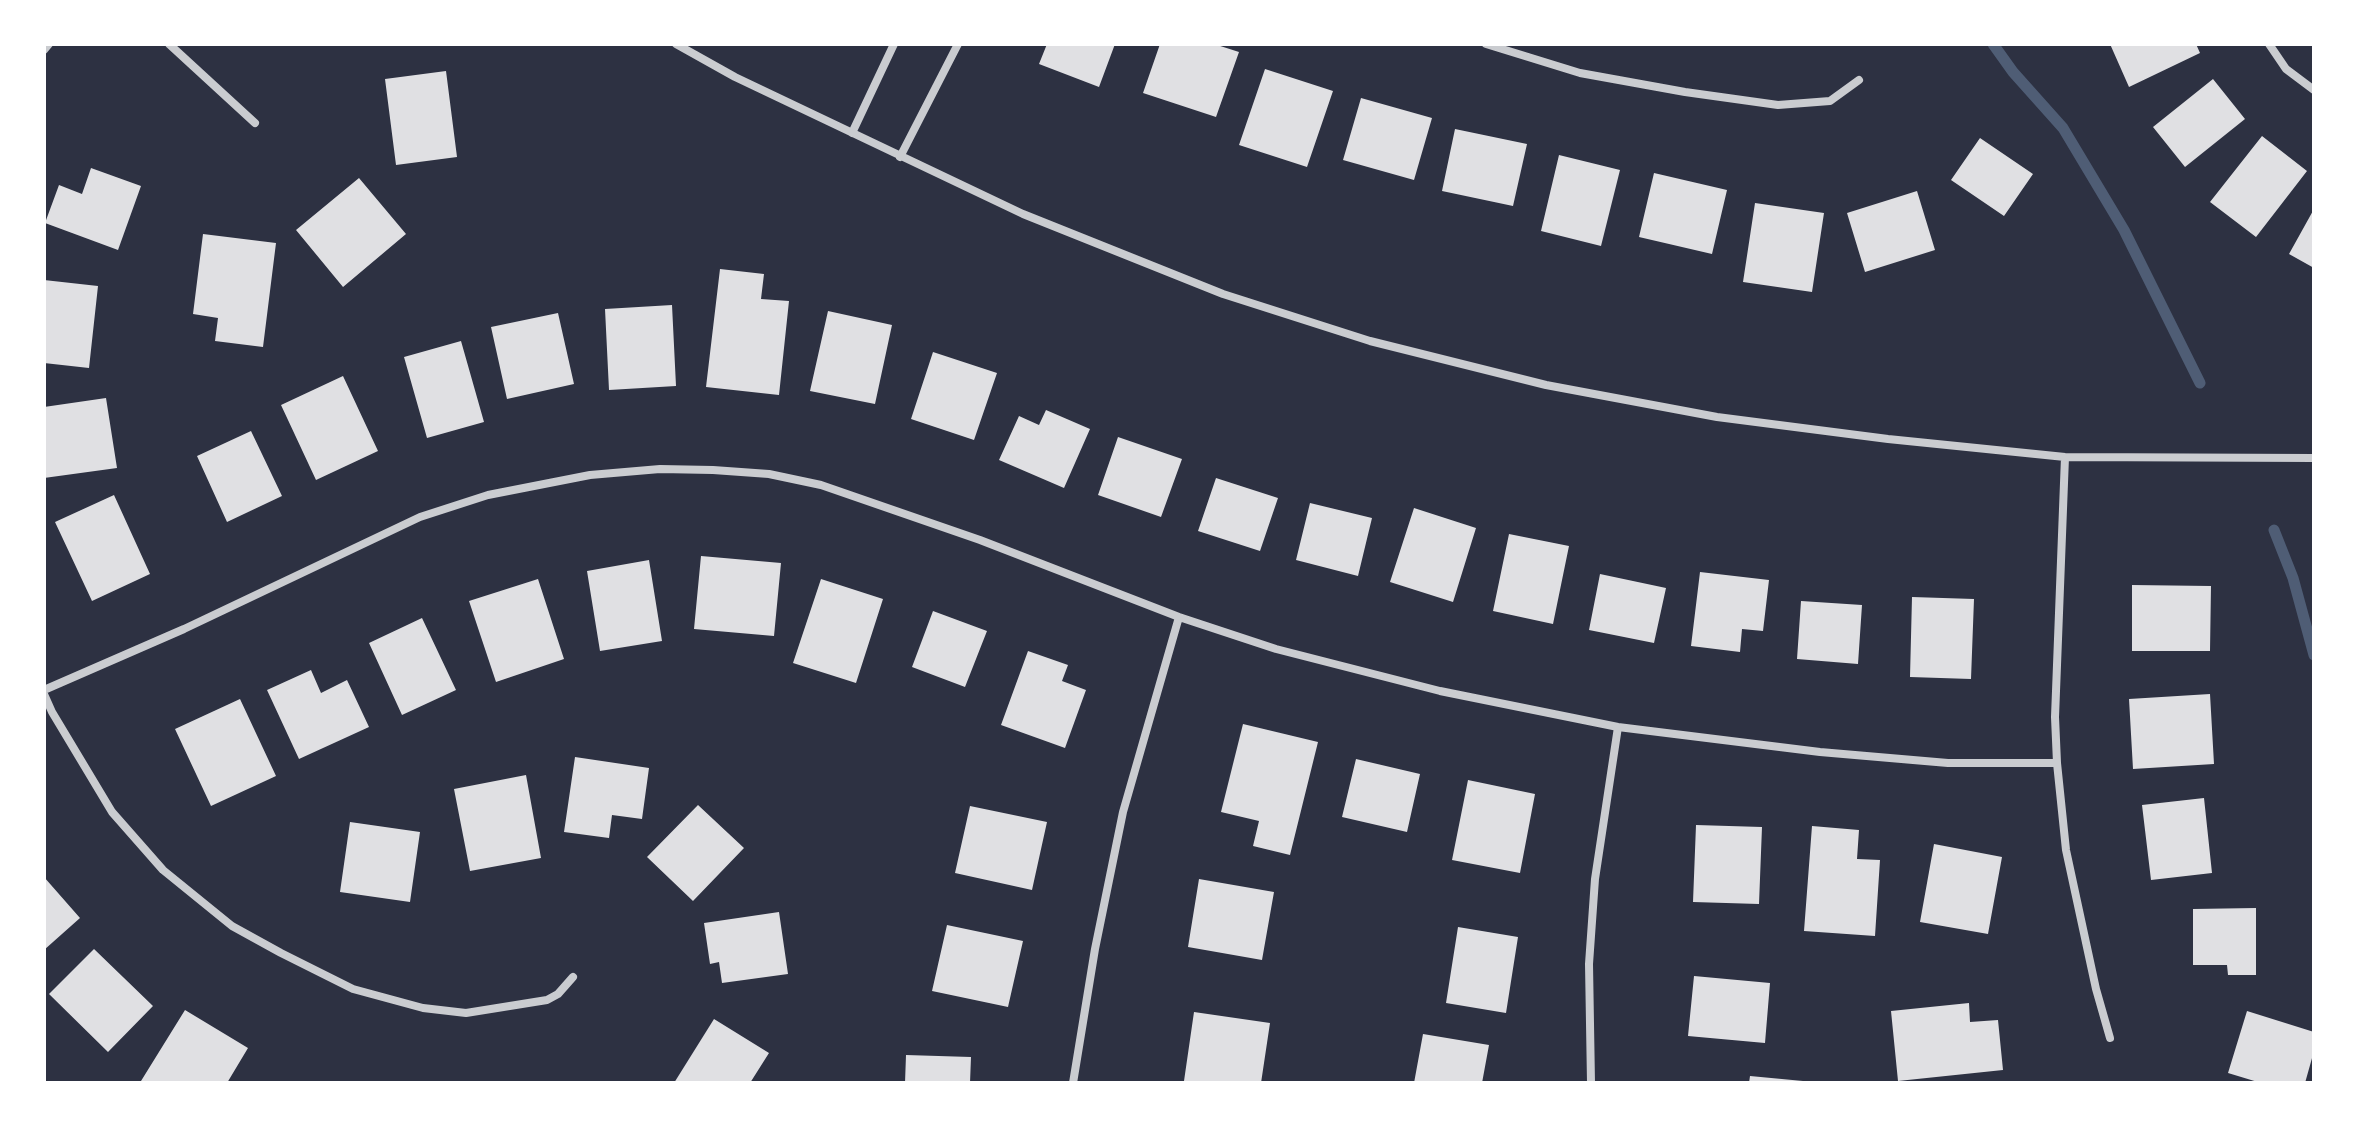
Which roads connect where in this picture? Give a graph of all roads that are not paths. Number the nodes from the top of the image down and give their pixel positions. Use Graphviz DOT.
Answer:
graph roads {
  1 [pos="49,44"];
  2 [pos="169,44"];
  3 [pos="676,44"];
  4 [pos="894,44"];
  5 [pos="958,44"];
  6 [pos="1486,44"];
  7 [pos="2269,44"];
  8 [pos="44,50"];
  9 [pos="1859,80"];
  10 [pos="2314,90"];
  11 [pos="255,123"];
  12 [pos="852,133"];
  13 [pos="900,157"];
  14 [pos="2065,457"];
  15 [pos="2314,458"];
  16 [pos="1179,617"];
  17 [pos="44,692"];
  18 [pos="1618,727"];
  19 [pos="2057,763"];
  20 [pos="573,977"];
  21 [pos="2110,1038"];
  22 [pos="1073,1083"];
  23 [pos="1591,1083"];
  1 -- 8 [label="street"];
  2 -- 11 [label="street"];
  3 -- 12 [label="street"];
  4 -- 12 [label="street"];
  5 -- 13 [label="street"];
  6 -- 9 [label="street"];
  7 -- 10 [label="street"];
  12 -- 13 [label="street"];
  13 -- 14 [label="street"];
  14 -- 15 [label="street"];
  14 -- 19 [label="street"];
  16 -- 17 [label="street"];
  16 -- 18 [label="street"];
  16 -- 22 [label="street"];
  17 -- 20 [label="street"];
  18 -- 19 [label="street"];
  18 -- 23 [label="street"];
  19 -- 21 [label="street"];
}
